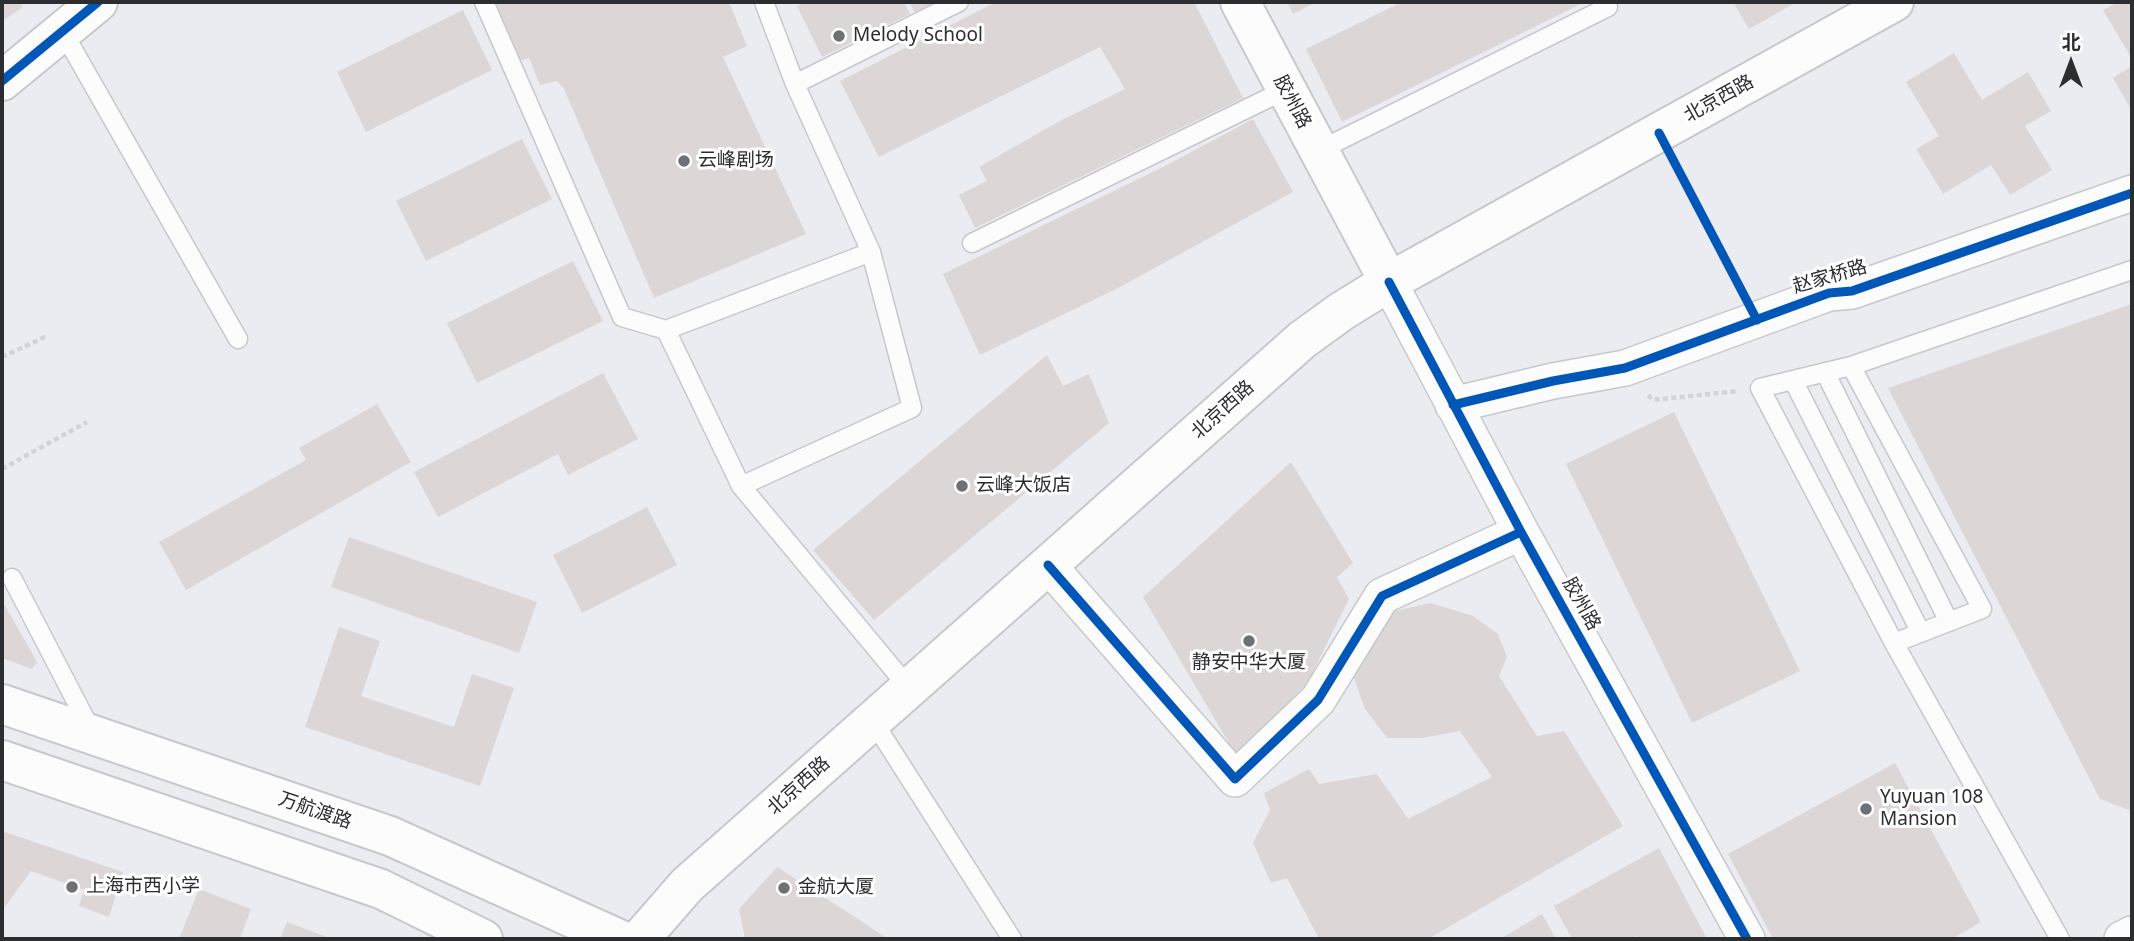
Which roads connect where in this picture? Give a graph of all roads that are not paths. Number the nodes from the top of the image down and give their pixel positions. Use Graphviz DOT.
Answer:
graph roads {
  1 [pos="98,2"];
  2 [pos="484,2"];
  3 [pos="764,2"];
  4 [pos="960,2"];
  5 [pos="1240,2"];
  6 [pos="1894,2"];
  7 [pos="1608,7"];
  8 [pos="63,32"];
  9 [pos="2,81"];
  10 [pos="795,84"];
  11 [pos="1285,90"];
  12 [pos="1318,151"];
  13 [pos="2132,193"];
  14 [pos="972,243"];
  15 [pos="871,252"];
  16 [pos="2132,270"];
  17 [pos="1389,282"];
  18 [pos="666,330"];
  19 [pos="238,339"];
  20 [pos="1851,366"];
  21 [pos="1825,372"];
  22 [pos="1793,380"];
  23 [pos="1453,405"];
  24 [pos="741,486"];
  25 [pos="1521,532"];
  26 [pos="1048,565"];
  27 [pos="12,578"];
  28 [pos="1949,622"];
  29 [pos="1921,633"];
  30 [pos="1894,643"];
  31 [pos="909,688"];
  32 [pos="2,704"];
  33 [pos="873,721"];
  34 [pos="94,736"];
  35 [pos="2,760"];
  36 [pos="2132,934"];
  37 [pos="483,939"];
  38 [pos="619,939"];
  39 [pos="640,939"];
  40 [pos="1012,939"];
  41 [pos="1747,939"];
  42 [pos="2060,939"];
  43 [pos="2122,939"];
  1 -- 8 [label="main road"];
  2 -- 18 [label="lane"];
  3 -- 10 [label="lane"];
  4 -- 10 [label="lane"];
  5 -- 11 [label="main road, 胶州路"];
  6 -- 17 [label="main road, 北京西路"];
  7 -- 12 [label="lane"];
  8 -- 9 [label="main road"];
  8 -- 19 [label="lane"];
  10 -- 15 [label="lane"];
  11 -- 12 [label="main road, 胶州路"];
  11 -- 14 [label="lane"];
  12 -- 17 [label="main road, 胶州路"];
  13 -- 23 [label="street, 赵家桥路"];
  15 -- 18 [label="lane"];
  15 -- 24 [label="lane"];
  16 -- 20 [label="lane"];
  17 -- 23 [label="street, 胶州路"];
  17 -- 26 [label="main road, 北京西路"];
  18 -- 24 [label="lane"];
  20 -- 21 [label="lane"];
  20 -- 28 [label="lane"];
  21 -- 22 [label="lane"];
  21 -- 28 [label="lane"];
  22 -- 29 [label="lane"];
  22 -- 30 [label="lane"];
  23 -- 25 [label="street, 胶州路"];
  24 -- 31 [label="lane"];
  25 -- 26 [label="street"];
  25 -- 41 [label="street, 胶州路"];
  26 -- 31 [label="main road, 北京西路"];
  27 -- 34 [label="lane"];
  28 -- 29 [label="lane"];
  29 -- 30 [label="lane"];
  30 -- 42 [label="lane"];
  31 -- 33 [label="main road, 北京西路"];
  32 -- 34 [label="main road, 万航渡路"];
  33 -- 39 [label="main road, 北京西路"];
  33 -- 40 [label="lane"];
  34 -- 38 [label="main road, 万航渡路"];
  35 -- 37 [label="main road"];
  36 -- 43 [label="street"];
}
